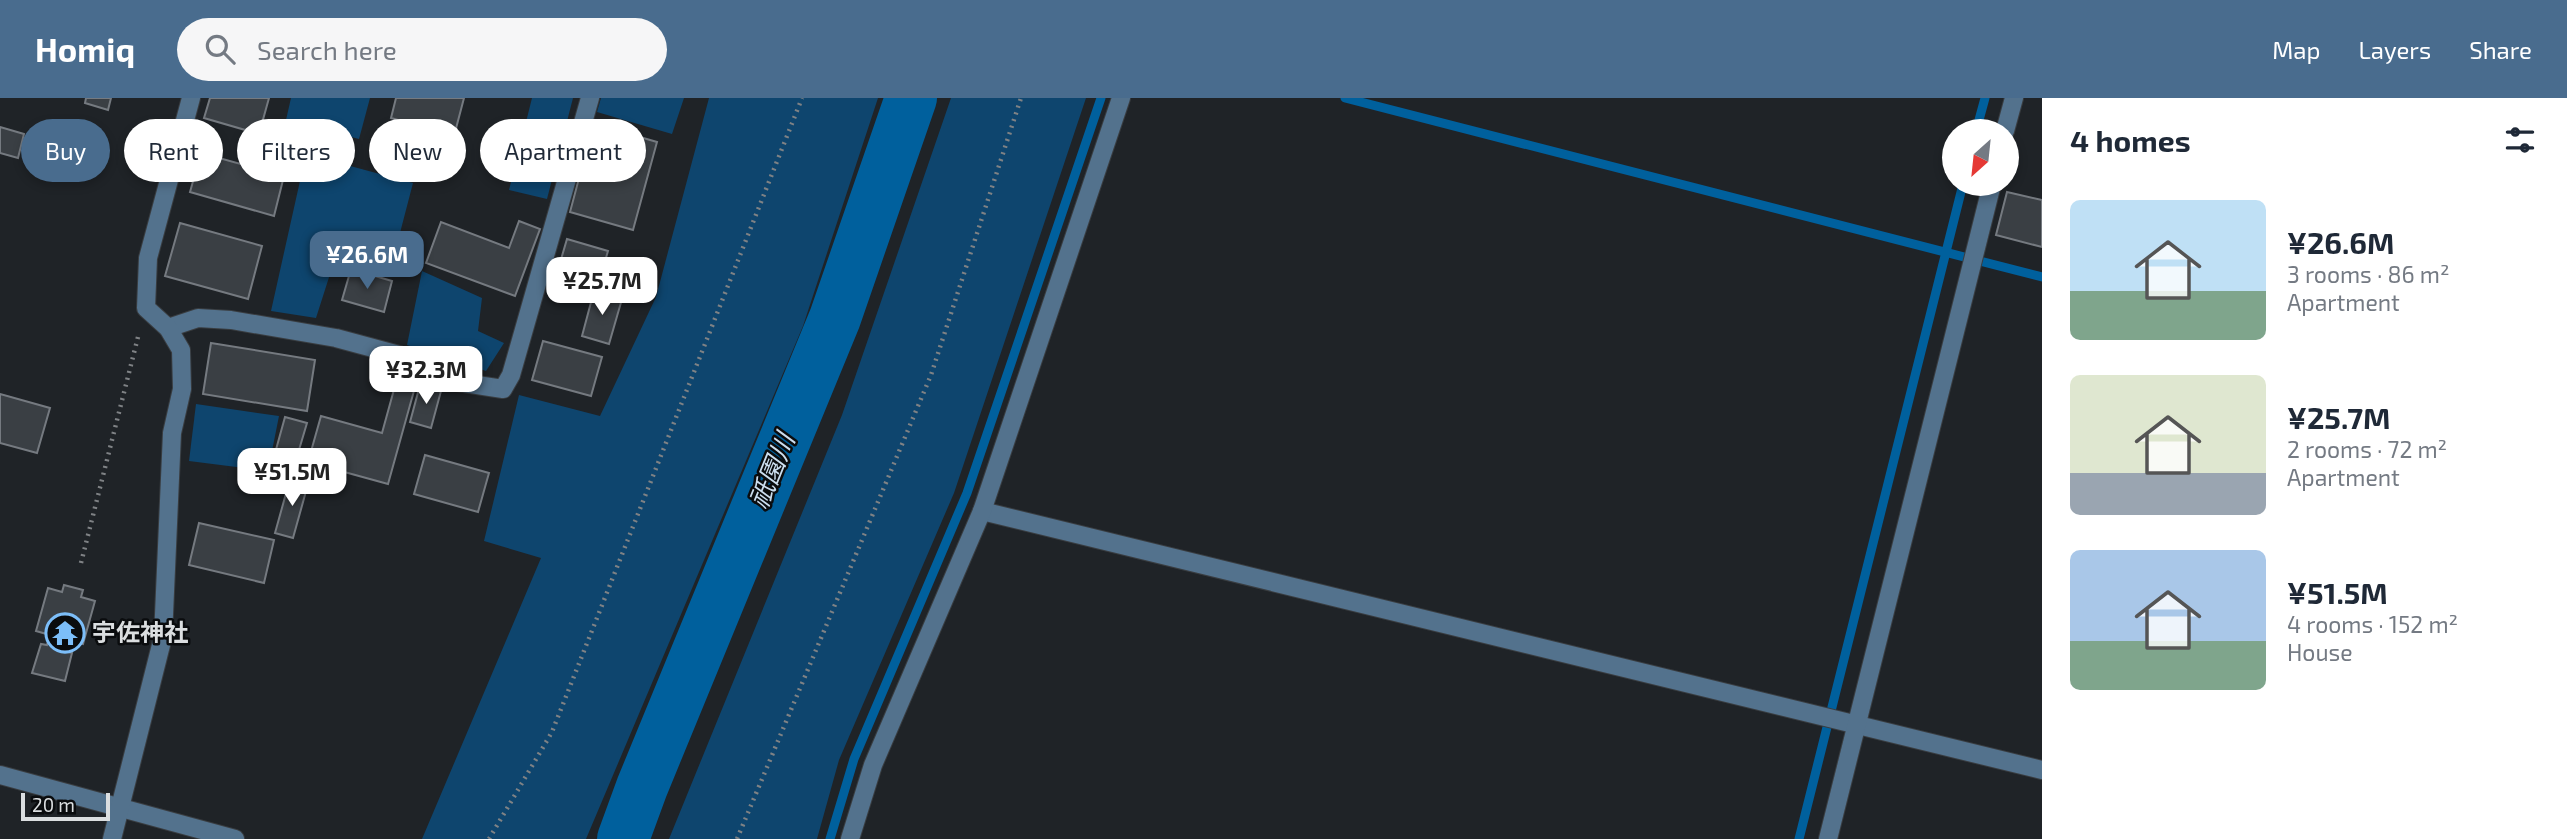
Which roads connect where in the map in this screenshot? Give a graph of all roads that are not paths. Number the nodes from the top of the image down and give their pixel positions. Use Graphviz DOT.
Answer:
graph roads {
  1 [pos="191,98"];
  2 [pos="590,98"];
  3 [pos="1121,98"];
  4 [pos="2014,98"];
  5 [pos="2008,119"];
  6 [pos="1989,196"];
  7 [pos="168,328"];
  8 [pos="982,511"];
  9 [pos="1856,724"];
  10 [pos="2042,770"];
  11 [pos="0,775"];
  12 [pos="120,808"];
  13 [pos="112,839"];
  14 [pos="235,839"];
  15 [pos="850,839"];
  16 [pos="1828,839"];
  1 -- 7 [label="street"];
  2 -- 7 [label="street"];
  3 -- 8 [label="street"];
  4 -- 5 [label="street"];
  6 -- 9 [label="street"];
  7 -- 12 [label="street"];
  8 -- 9 [label="street"];
  8 -- 15 [label="street"];
  9 -- 10 [label="street"];
  9 -- 16 [label="street"];
  11 -- 12 [label="street"];
  12 -- 13 [label="street"];
  12 -- 14 [label="street"];
}
